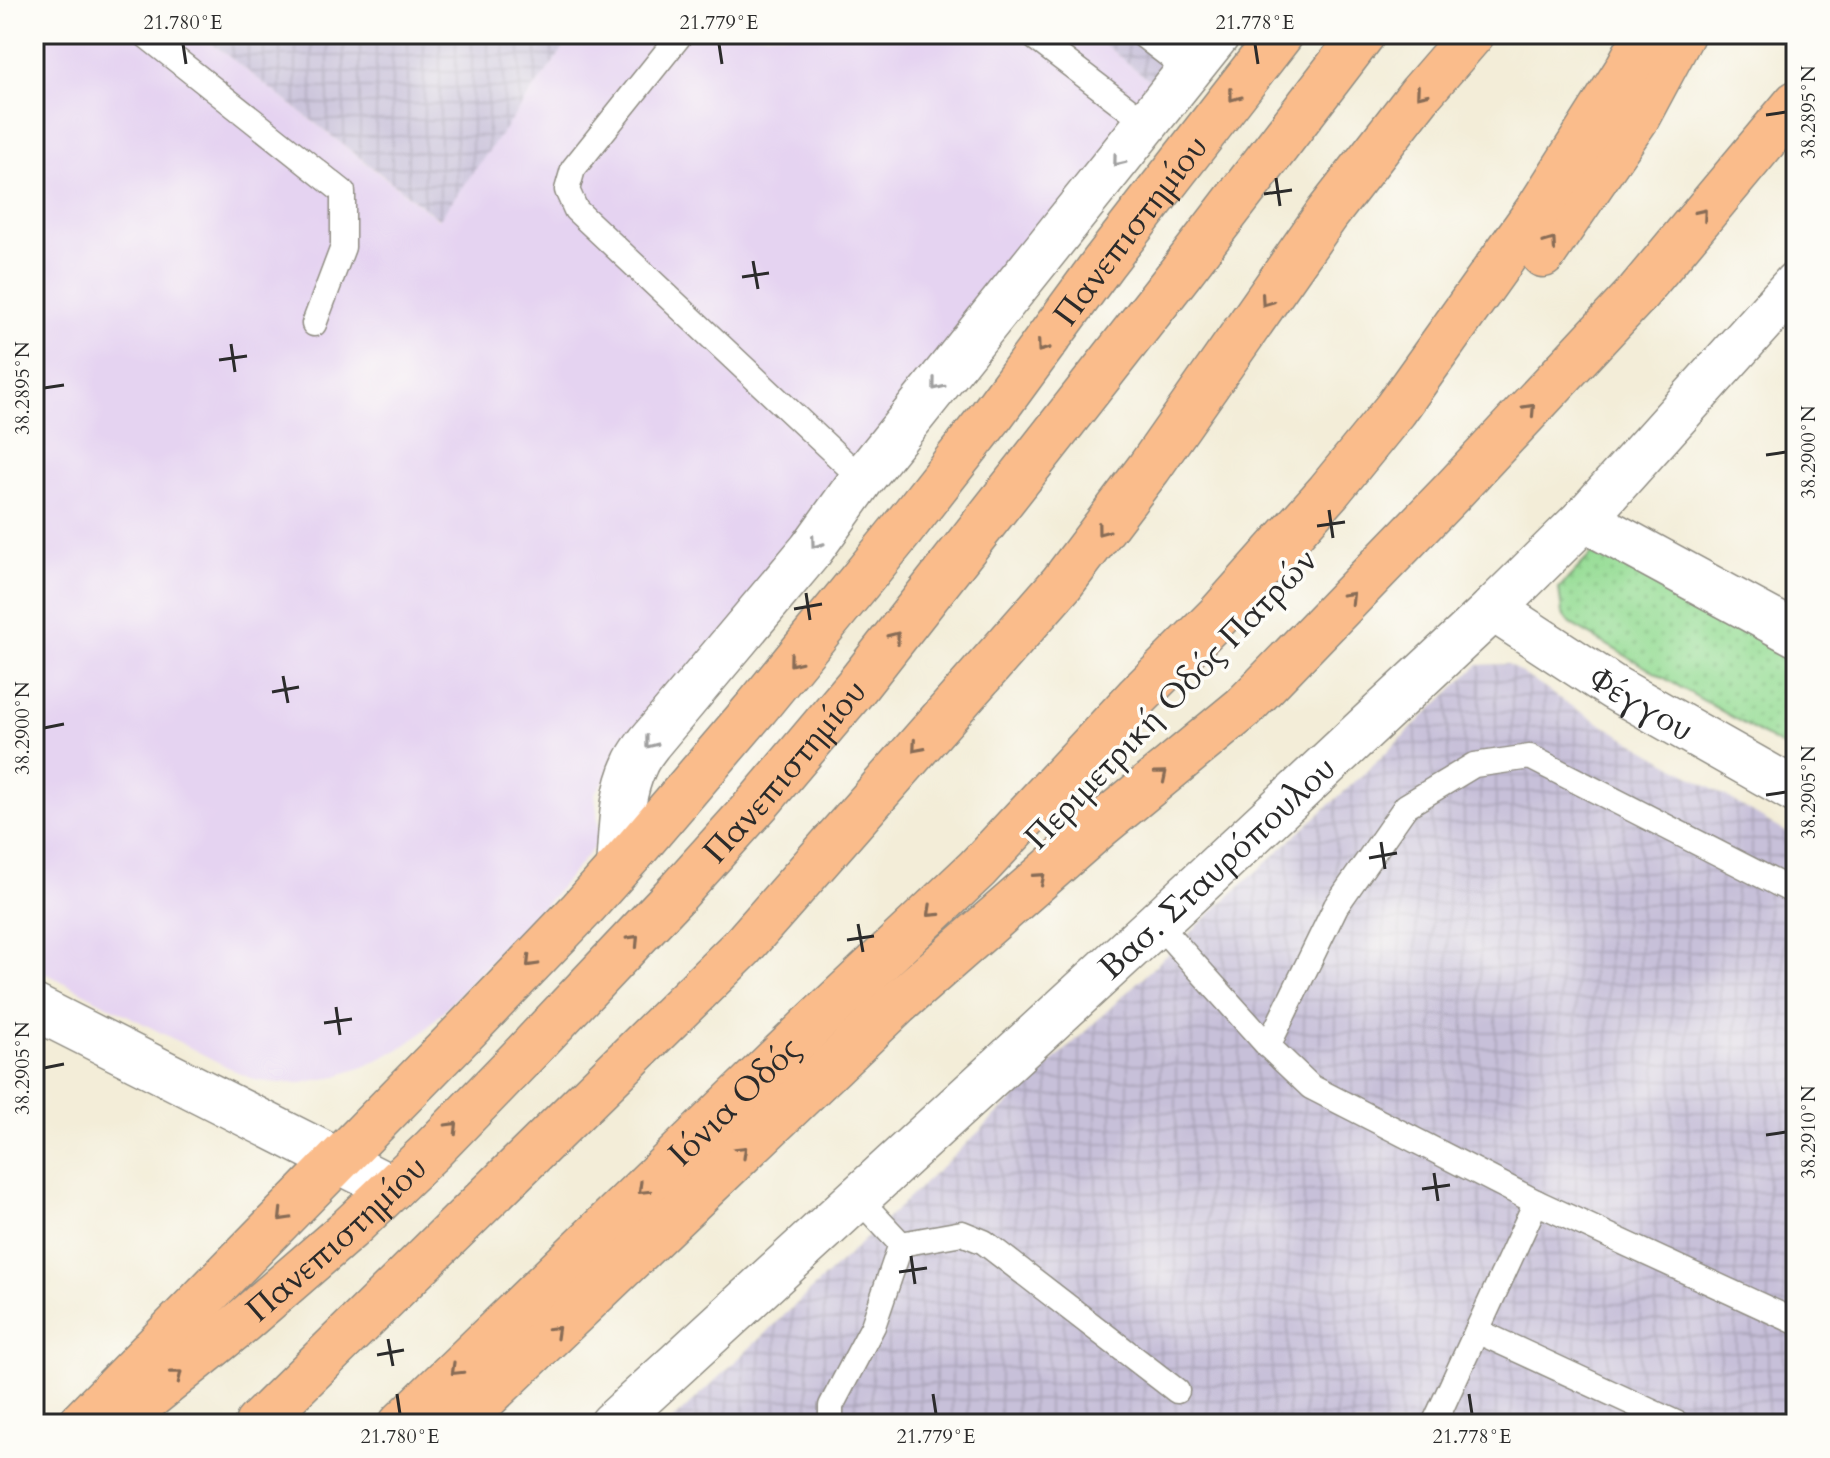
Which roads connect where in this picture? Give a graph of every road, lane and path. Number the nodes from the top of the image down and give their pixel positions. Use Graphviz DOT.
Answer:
graph roads {
  1 [pos="144,34"];
  2 [pos="681,34"];
  3 [pos="1030,34"];
  4 [pos="1141,34"];
  5 [pos="1218,34"];
  6 [pos="1281,34"];
  7 [pos="1363,34"];
  8 [pos="1472,34"];
  9 [pos="1646,34"];
  10 [pos="1682,34"];
  11 [pos="1189,71"];
  12 [pos="1796,103"];
  13 [pos="1148,124"];
  14 [pos="1796,283"];
  15 [pos="314,324"];
  16 [pos="862,479"];
  17 [pos="1584,519"];
  18 [pos="1493,609"];
  19 [pos="1796,634"];
  20 [pos="1064,776"];
  21 [pos="1796,791"];
  22 [pos="618,868"];
  23 [pos="1796,893"];
  24 [pos="1157,923"];
  25 [pos="897,1004"];
  26 [pos="34,1007"];
  27 [pos="1268,1046"];
  28 [pos="338,1160"];
  29 [pos="392,1188"];
  30 [pos="857,1197"];
  31 [pos="1536,1202"];
  32 [pos="901,1244"];
  33 [pos="1796,1322"];
  34 [pos="1477,1331"];
  35 [pos="1177,1391"];
  36 [pos="80,1424"];
  37 [pos="116,1424"];
  38 [pos="257,1424"];
  39 [pos="401,1424"];
  40 [pos="458,1424"];
  41 [pos="612,1424"];
  42 [pos="831,1424"];
  43 [pos="1434,1424"];
  44 [pos="1678,1424"];
  1 -- 15 [label="lane"];
  2 -- 16 [label="lane"];
  3 -- 13 [label="lane"];
  4 -- 11 [label="lane"];
  5 -- 11 [label="street"];
  6 -- 22 [label="main road, Πανεπιστημίου, one-way"];
  29 -- 7 [label="main road, Πανεπιστημίου, one-way"];
  8 -- 38 [label="main road, one-way"];
  9 -- 20 [label="main road, Περιμετρική Οδός Πατρών"];
  25 -- 10 [label="main road, Περιμετρική Οδός Πατρών, one-way"];
  11 -- 13 [label="street"];
  25 -- 12 [label="main road, one-way"];
  13 -- 16 [label="street, one-way"];
  14 -- 17 [label="street, Βασ. Σταυρόπουλου"];
  16 -- 22 [label="street, one-way"];
  17 -- 18 [label="street, Βασ. Σταυρόπουλου"];
  17 -- 19 [label="street"];
  18 -- 21 [label="street, Φέγγου"];
  18 -- 24 [label="street, Βασ. Σταυρόπουλου"];
  20 -- 39 [label="main road, Ιόνια Οδός, one-way"];
  22 -- 28 [label="main road, Πανεπιστημίου, one-way"];
  23 -- 27 [label="lane"];
  24 -- 27 [label="lane"];
  24 -- 30 [label="street, Βασ. Σταυρόπουλου"];
  40 -- 25 [label="main road, Ιόνια Οδός, one-way"];
  26 -- 28 [label="street"];
  27 -- 31 [label="lane"];
  28 -- 29 [label="street"];
  28 -- 36 [label="main road, Πανεπιστημίου, one-way"];
  37 -- 29 [label="main road, Πανεπιστημίου, one-way"];
  30 -- 32 [label="lane"];
  30 -- 41 [label="street, Βασ. Σταυρόπουλου"];
  31 -- 33 [label="lane"];
  31 -- 34 [label="lane"];
  32 -- 35 [label="lane"];
  32 -- 42 [label="lane"];
  34 -- 43 [label="lane"];
  34 -- 44 [label="lane"];
}
